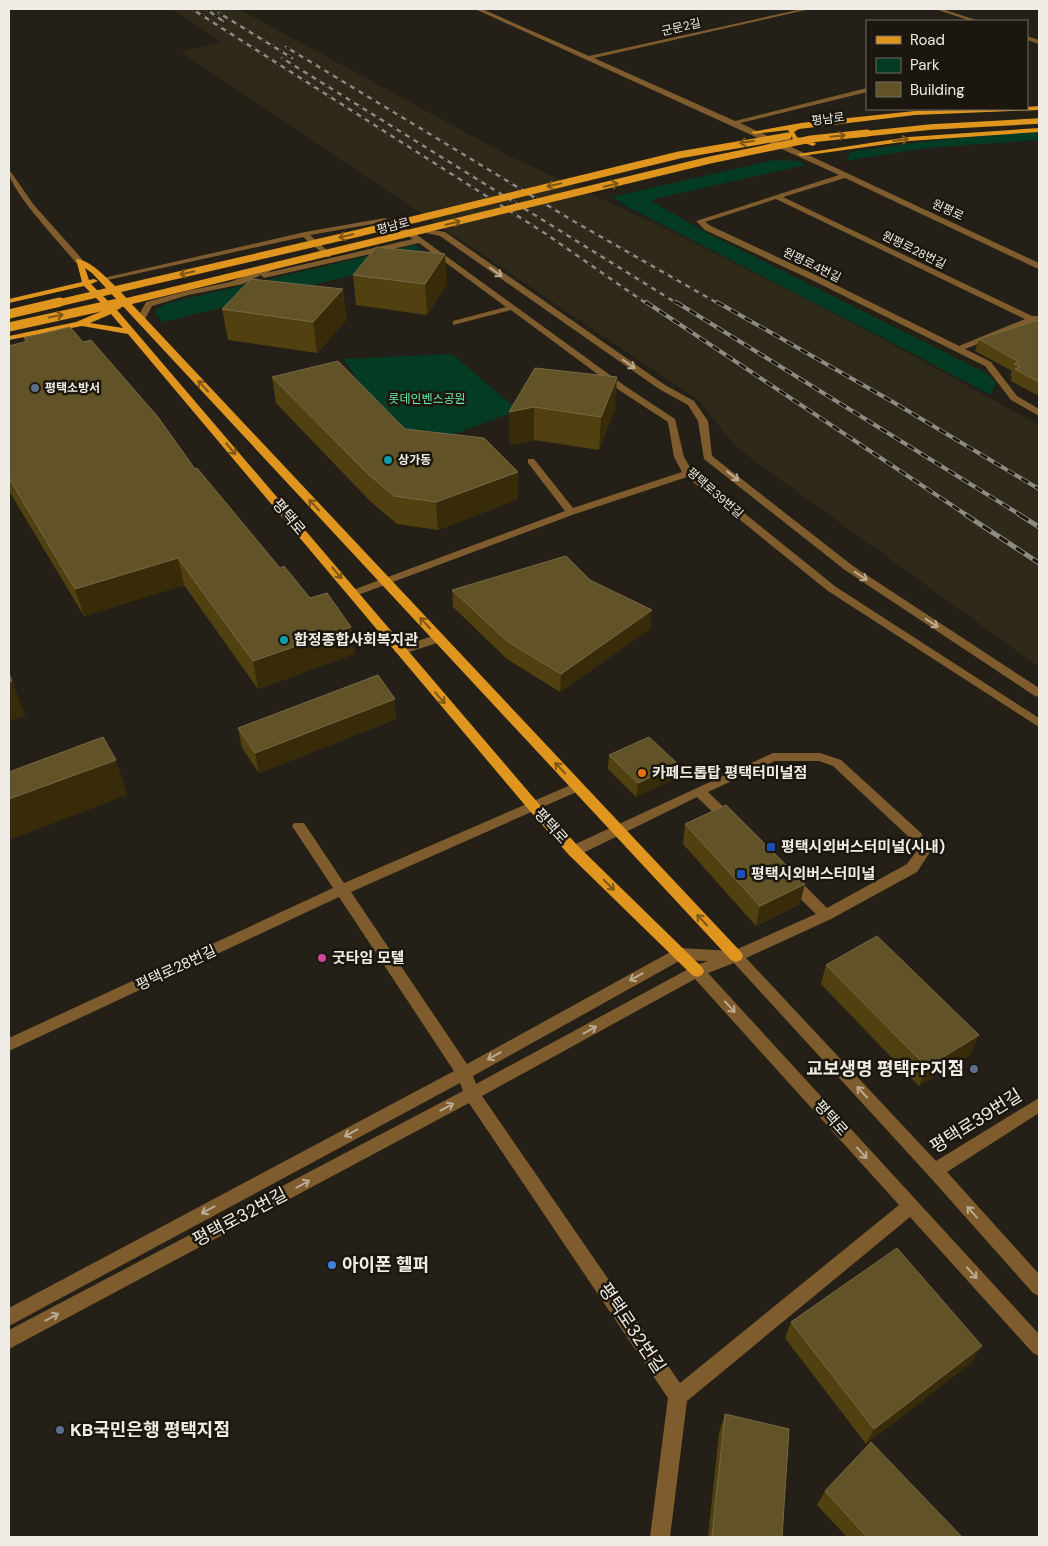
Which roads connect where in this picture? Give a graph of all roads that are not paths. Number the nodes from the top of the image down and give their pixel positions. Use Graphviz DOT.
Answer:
graph roads {
  1 [pos="478,9"];
  2 [pos="808,9"];
  3 [pos="938,9"];
  4 [pos="973,20"];
  5 [pos="588,58"];
  6 [pos="866,90"];
  7 [pos="990,110"];
  8 [pos="1039,114"];
  9 [pos="1039,121"];
  10 [pos="734,123"];
  11 [pos="803,124"];
  12 [pos="1039,130"];
  13 [pos="754,132"];
  14 [pos="844,148"];
  15 [pos="801,154"];
  16 [pos="9,172"];
  17 [pos="846,175"];
  18 [pos="777,197"];
  19 [pos="305,234"];
  20 [pos="286,238"];
  21 [pos="416,238"];
  22 [pos="328,255"];
  23 [pos="79,261"];
  24 [pos="1039,266"];
  25 [pos="95,271"];
  26 [pos="123,275"];
  27 [pos="104,279"];
  28 [pos="86,283"];
  29 [pos="233,283"];
  30 [pos="112,289"];
  31 [pos="9,301"];
  32 [pos="124,302"];
  33 [pos="109,307"];
  34 [pos="511,308"];
  35 [pos="9,314"];
  36 [pos="1035,318"];
  37 [pos="141,319"];
  38 [pos="456,323"];
  39 [pos="78,324"];
  40 [pos="9,327"];
  41 [pos="1039,327"];
  42 [pos="132,332"];
  43 [pos="9,338"];
  44 [pos="959,350"];
  45 [pos="1039,413"];
  46 [pos="531,461"];
  47 [pos="688,473"];
  48 [pos="572,512"];
  49 [pos="387,583"];
  50 [pos="354,593"];
  51 [pos="439,638"];
  52 [pos="400,651"];
  53 [pos="1039,693"];
  54 [pos="1039,723"];
  55 [pos="578,787"];
  56 [pos="699,791"];
  57 [pos="534,807"];
  58 [pos="299,826"];
  59 [pos="617,830"];
  60 [pos="739,831"];
  61 [pos="574,851"];
  62 [pos="779,870"];
  63 [pos="342,890"];
  64 [pos="826,915"];
  65 [pos="679,954"];
  66 [pos="736,956"];
  67 [pos="697,971"];
  68 [pos="9,1045"];
  69 [pos="464,1072"];
  70 [pos="472,1094"];
  71 [pos="1039,1106"];
  72 [pos="935,1171"];
  73 [pos="910,1206"];
  74 [pos="1039,1287"];
  75 [pos="9,1318"];
  76 [pos="9,1340"];
  77 [pos="1039,1348"];
  78 [pos="678,1396"];
  79 [pos="660,1537"];
  1 -- 5 [label="street"];
  2 -- 5 [label="street, 군문2길"];
  3 -- 4 [label="street"];
  5 -- 10 [label="street"];
  6 -- 10 [label="street"];
  7 -- 11 [label="main road"];
  8 -- 35 [label="main road, 평남로, one-way, bridge"];
  40 -- 9 [label="main road, 평남로, one-way, bridge"];
  10 -- 13 [label="street"];
  11 -- 13 [label="main road"];
  11 -- 14 [label="main road"];
  14 -- 12 [label="main road, one-way"];
  13 -- 15 [label="street"];
  14 -- 15 [label="main road"];
  15 -- 17 [label="street"];
  16 -- 23 [label="street"];
  17 -- 18 [label="street, 원평로4번길"];
  17 -- 24 [label="street, 원평로"];
  18 -- 36 [label="street, 원평로28번길"];
  18 -- 44 [label="street, 원평로4번길"];
  19 -- 20 [label="street, 평택로39번길"];
  19 -- 21 [label="street, 평택로39번길"];
  19 -- 22 [label="street"];
  20 -- 26 [label="street"];
  20 -- 30 [label="street"];
  21 -- 22 [label="street"];
  21 -- 29 [label="street"];
  21 -- 34 [label="street, 평택로39번길"];
  21 -- 53 [label="street, one-way"];
  22 -- 29 [label="street"];
  23 -- 25 [label="main road, 평택로"];
  23 -- 28 [label="main road"];
  25 -- 26 [label="street"];
  25 -- 27 [label="main road, 평택로"];
  26 -- 27 [label="street"];
  27 -- 28 [label="main road"];
  27 -- 30 [label="main road, 평택로"];
  28 -- 31 [label="main road"];
  28 -- 33 [label="main road, 평택로"];
  29 -- 37 [label="street"];
  30 -- 32 [label="main road, 평택로"];
  30 -- 33 [label="street"];
  32 -- 33 [label="main road"];
  32 -- 37 [label="main road, 평택로"];
  33 -- 39 [label="main road"];
  33 -- 42 [label="main road, 평택로"];
  34 -- 38 [label="street"];
  34 -- 47 [label="street, 평택로39번길"];
  36 -- 41 [label="street, 원평로28번길"];
  36 -- 44 [label="street"];
  49 -- 37 [label="main road, 평택로, one-way"];
  39 -- 42 [label="main road"];
  39 -- 43 [label="main road"];
  42 -- 50 [label="main road, 평택로, one-way"];
  44 -- 45 [label="street, 원평로4번길"];
  46 -- 48 [label="street"];
  47 -- 48 [label="street"];
  47 -- 54 [label="street, 평택로39번길"];
  48 -- 49 [label="street"];
  49 -- 50 [label="street"];
  51 -- 49 [label="main road, 평택로, one-way"];
  50 -- 52 [label="main road, 평택로"];
  51 -- 52 [label="street"];
  55 -- 51 [label="main road, 평택로, one-way"];
  52 -- 57 [label="main road, 평택로, one-way"];
  55 -- 57 [label="street, 평택로28번길"];
  55 -- 59 [label="main road, 평택로"];
  56 -- 59 [label="street"];
  56 -- 60 [label="street"];
  56 -- 64 [label="street, 평택로32번길"];
  57 -- 61 [label="main road, 평택로"];
  57 -- 63 [label="street, 평택로28번길"];
  58 -- 63 [label="street"];
  59 -- 61 [label="street"];
  66 -- 59 [label="main road, 평택로, one-way"];
  61 -- 65 [label="main road, 평택로, one-way"];
  62 -- 64 [label="street"];
  63 -- 68 [label="street, 평택로28번길"];
  63 -- 69 [label="street"];
  64 -- 66 [label="street, 평택로32번길"];
  65 -- 66 [label="street"];
  65 -- 67 [label="main road, 평택로"];
  65 -- 69 [label="street, one-way"];
  66 -- 67 [label="street, 평택로32번길"];
  72 -- 66 [label="street, 평택로, one-way"];
  70 -- 67 [label="street, 평택로32번길, one-way"];
  67 -- 73 [label="street, 평택로, one-way"];
  69 -- 70 [label="street"];
  69 -- 75 [label="street, one-way"];
  76 -- 70 [label="street, 평택로32번길, one-way"];
  70 -- 78 [label="street, 평택로32번길"];
  71 -- 72 [label="street, 평택로39번길"];
  74 -- 72 [label="street, 평택로, one-way"];
  73 -- 77 [label="street, 평택로, one-way"];
  73 -- 78 [label="street"];
  78 -- 79 [label="street"];
}
